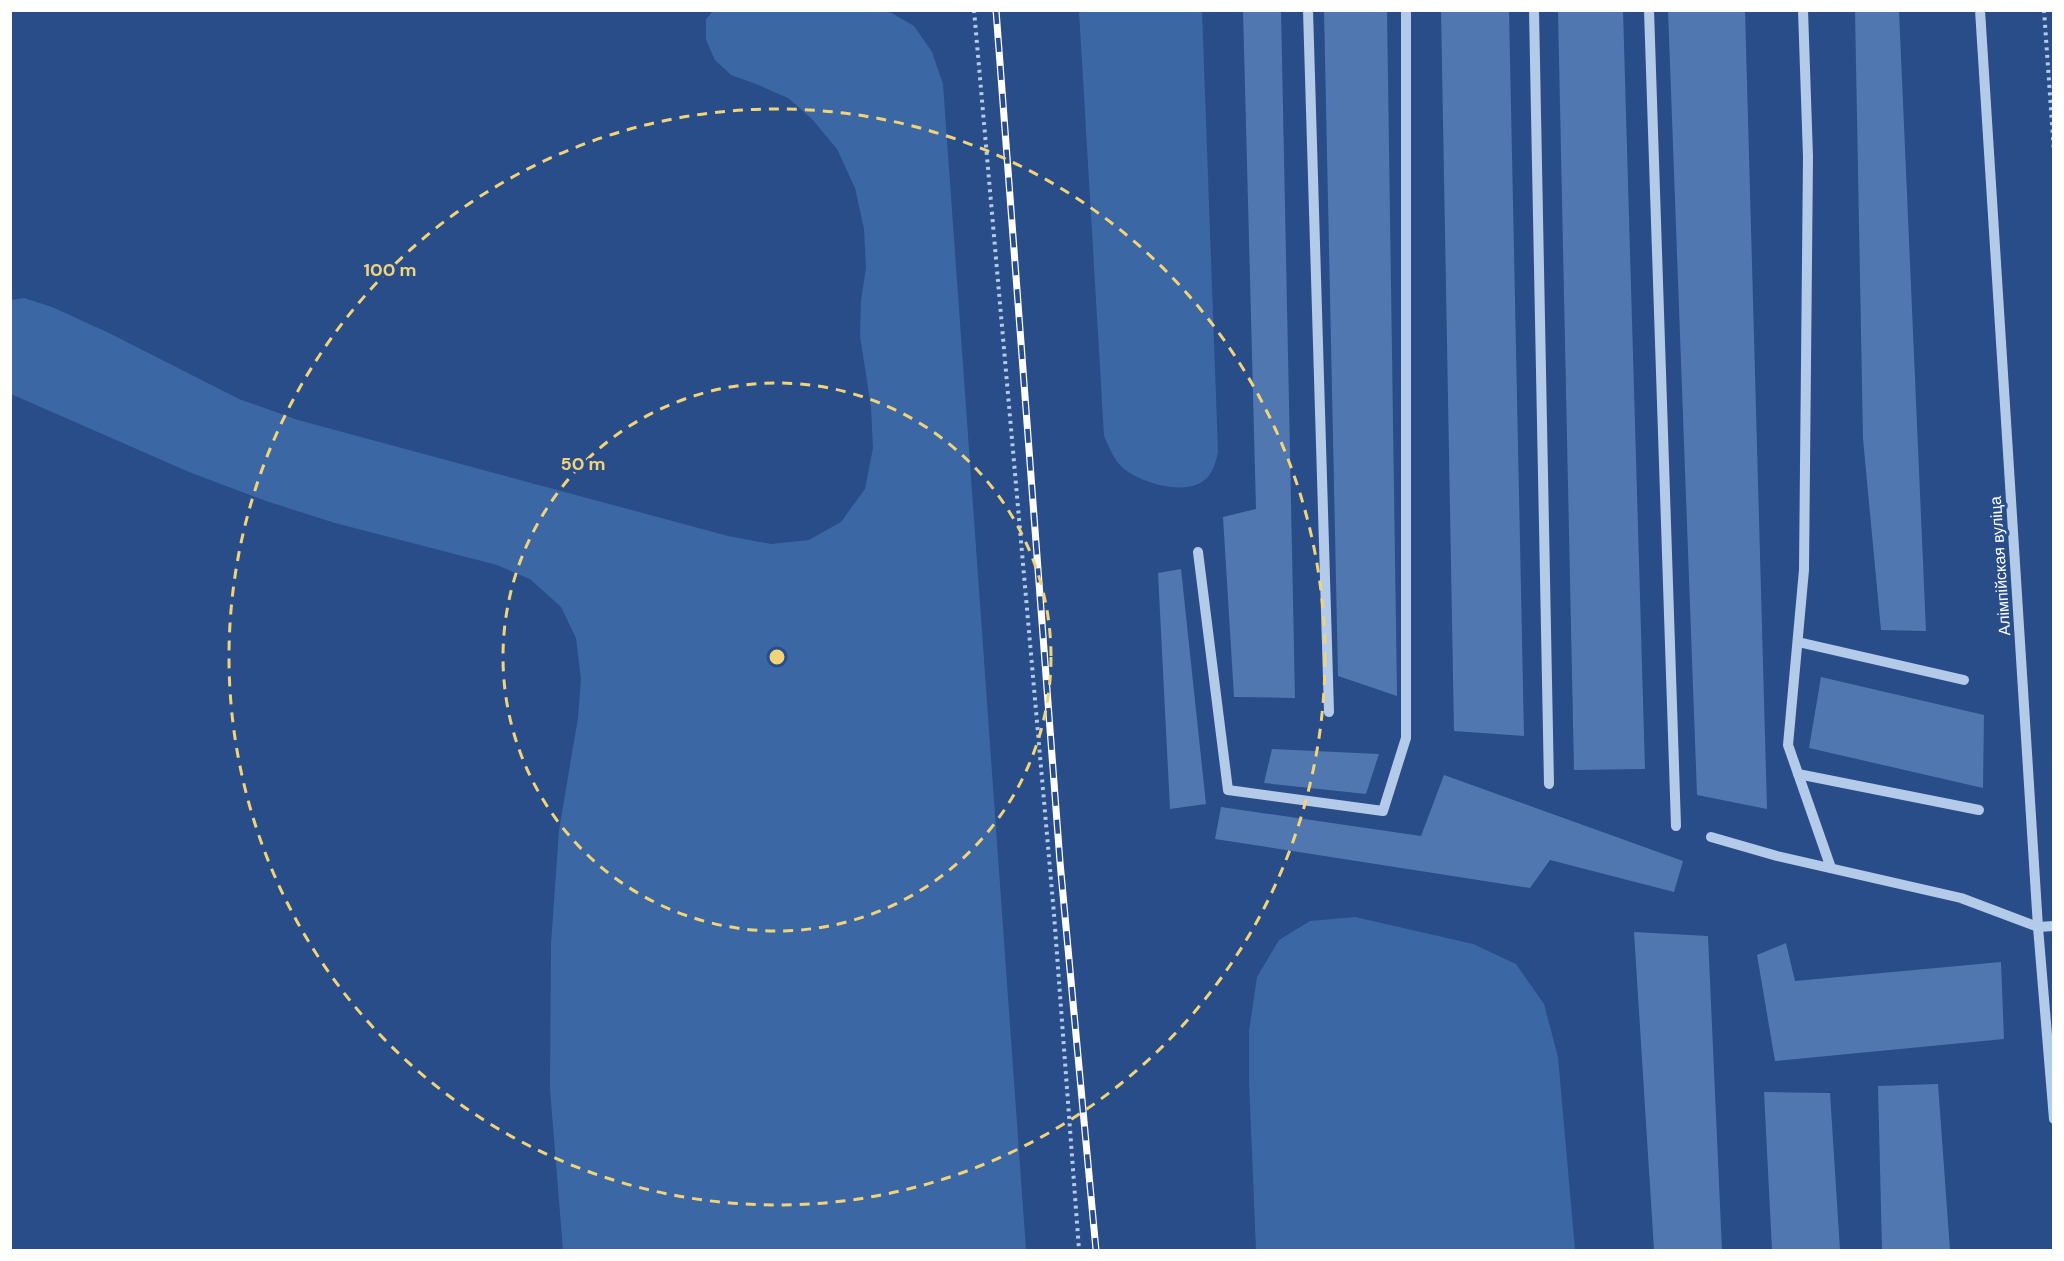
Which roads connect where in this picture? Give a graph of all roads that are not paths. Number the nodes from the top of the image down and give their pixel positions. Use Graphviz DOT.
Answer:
graph roads {
  1 [pos="1308,10"];
  2 [pos="1406,10"];
  3 [pos="1534,10"];
  4 [pos="1649,10"];
  5 [pos="1803,10"];
  6 [pos="1980,10"];
  7 [pos="1198,552"];
  8 [pos="1798,642"];
  9 [pos="1964,680"];
  10 [pos="1329,712"];
  11 [pos="1798,774"];
  12 [pos="1549,784"];
  13 [pos="1979,810"];
  14 [pos="1676,826"];
  15 [pos="1711,837"];
  16 [pos="1831,868"];
  17 [pos="2054,926"];
  18 [pos="2038,927"];
  19 [pos="2054,1119"];
  1 -- 10 [label="street"];
  2 -- 7 [label="street"];
  3 -- 12 [label="street"];
  4 -- 14 [label="street"];
  5 -- 8 [label="street"];
  6 -- 18 [label="street, Алімпійская вуліца"];
  8 -- 9 [label="street"];
  8 -- 11 [label="street"];
  11 -- 13 [label="street"];
  11 -- 16 [label="street"];
  15 -- 16 [label="street"];
  16 -- 18 [label="street"];
  17 -- 18 [label="street"];
  18 -- 19 [label="street, Алімпійская вуліца"];
}
